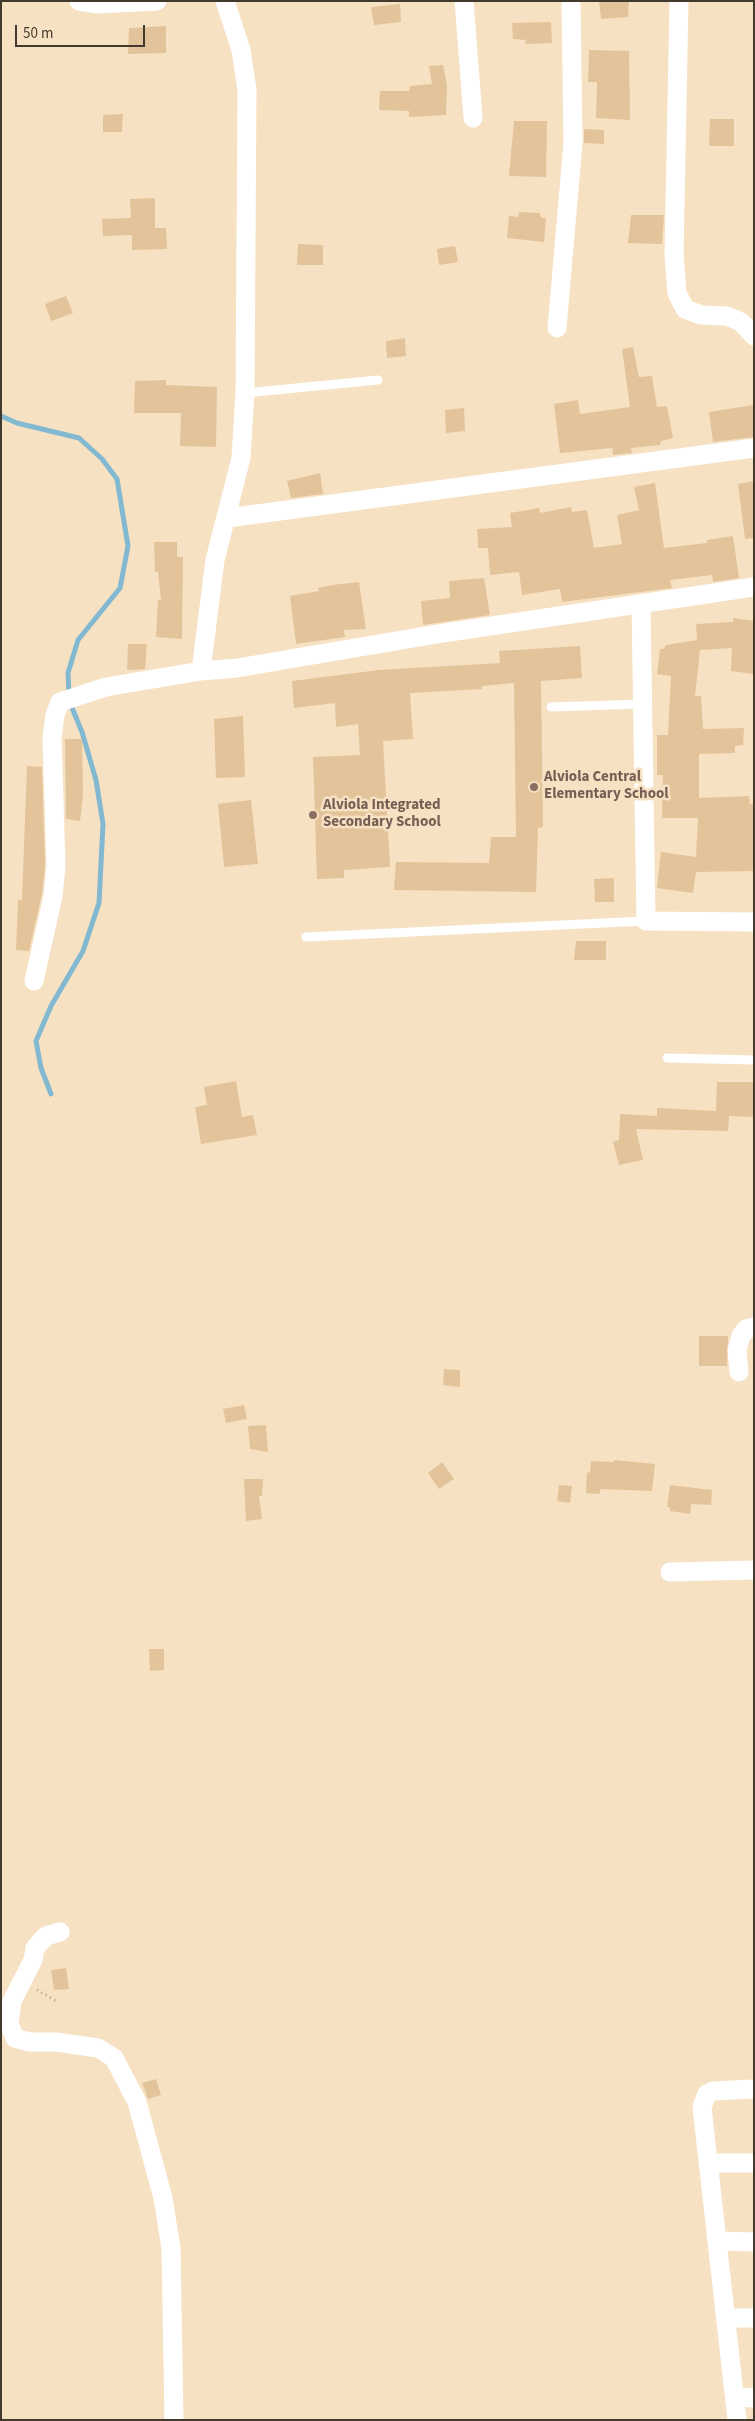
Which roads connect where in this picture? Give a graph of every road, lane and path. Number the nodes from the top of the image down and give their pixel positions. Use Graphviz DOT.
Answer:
graph roads {
  1 [pos="79,1"];
  2 [pos="157,1"];
  3 [pos="225,1"];
  4 [pos="464,1"];
  5 [pos="571,1"];
  6 [pos="680,1"];
  7 [pos="473,118"];
  8 [pos="557,328"];
  9 [pos="754,336"];
  10 [pos="378,380"];
  11 [pos="245,393"];
  12 [pos="754,448"];
  13 [pos="227,518"];
  14 [pos="754,587"];
  15 [pos="641,604"];
  16 [pos="201,671"];
  17 [pos="643,704"];
  18 [pos="551,707"];
  19 [pos="646,921"];
  20 [pos="754,922"];
  21 [pos="306,937"];
  22 [pos="34,981"];
  23 [pos="667,1058"];
  24 [pos="754,1060"];
  25 [pos="754,1327"];
  26 [pos="738,1372"];
  27 [pos="754,1570"];
  28 [pos="670,1572"];
  29 [pos="60,1932"];
  30 [pos="754,2089"];
  31 [pos="709,2163"];
  32 [pos="754,2163"];
  33 [pos="717,2242"];
  34 [pos="754,2242"];
  35 [pos="726,2318"];
  36 [pos="754,2318"];
  37 [pos="735,2397"];
  38 [pos="754,2398"];
  39 [pos="174,2420"];
  40 [pos="738,2420"];
  1 -- 2 [label="street"];
  3 -- 11 [label="street"];
  4 -- 7 [label="street"];
  5 -- 8 [label="street"];
  6 -- 9 [label="street"];
  10 -- 11 [label="lane"];
  11 -- 13 [label="street"];
  12 -- 13 [label="street"];
  13 -- 16 [label="street"];
  14 -- 15 [label="street"];
  15 -- 16 [label="street"];
  15 -- 17 [label="street"];
  16 -- 22 [label="street"];
  17 -- 18 [label="lane"];
  17 -- 19 [label="street"];
  19 -- 20 [label="street"];
  19 -- 21 [label="lane"];
  23 -- 24 [label="lane"];
  25 -- 26 [label="street"];
  27 -- 28 [label="street"];
  29 -- 39 [label="street"];
  30 -- 31 [label="street"];
  31 -- 32 [label="street"];
  31 -- 33 [label="street"];
  33 -- 34 [label="street"];
  33 -- 35 [label="street"];
  35 -- 36 [label="street"];
  35 -- 37 [label="street"];
  37 -- 38 [label="street"];
  37 -- 40 [label="street"];
}
